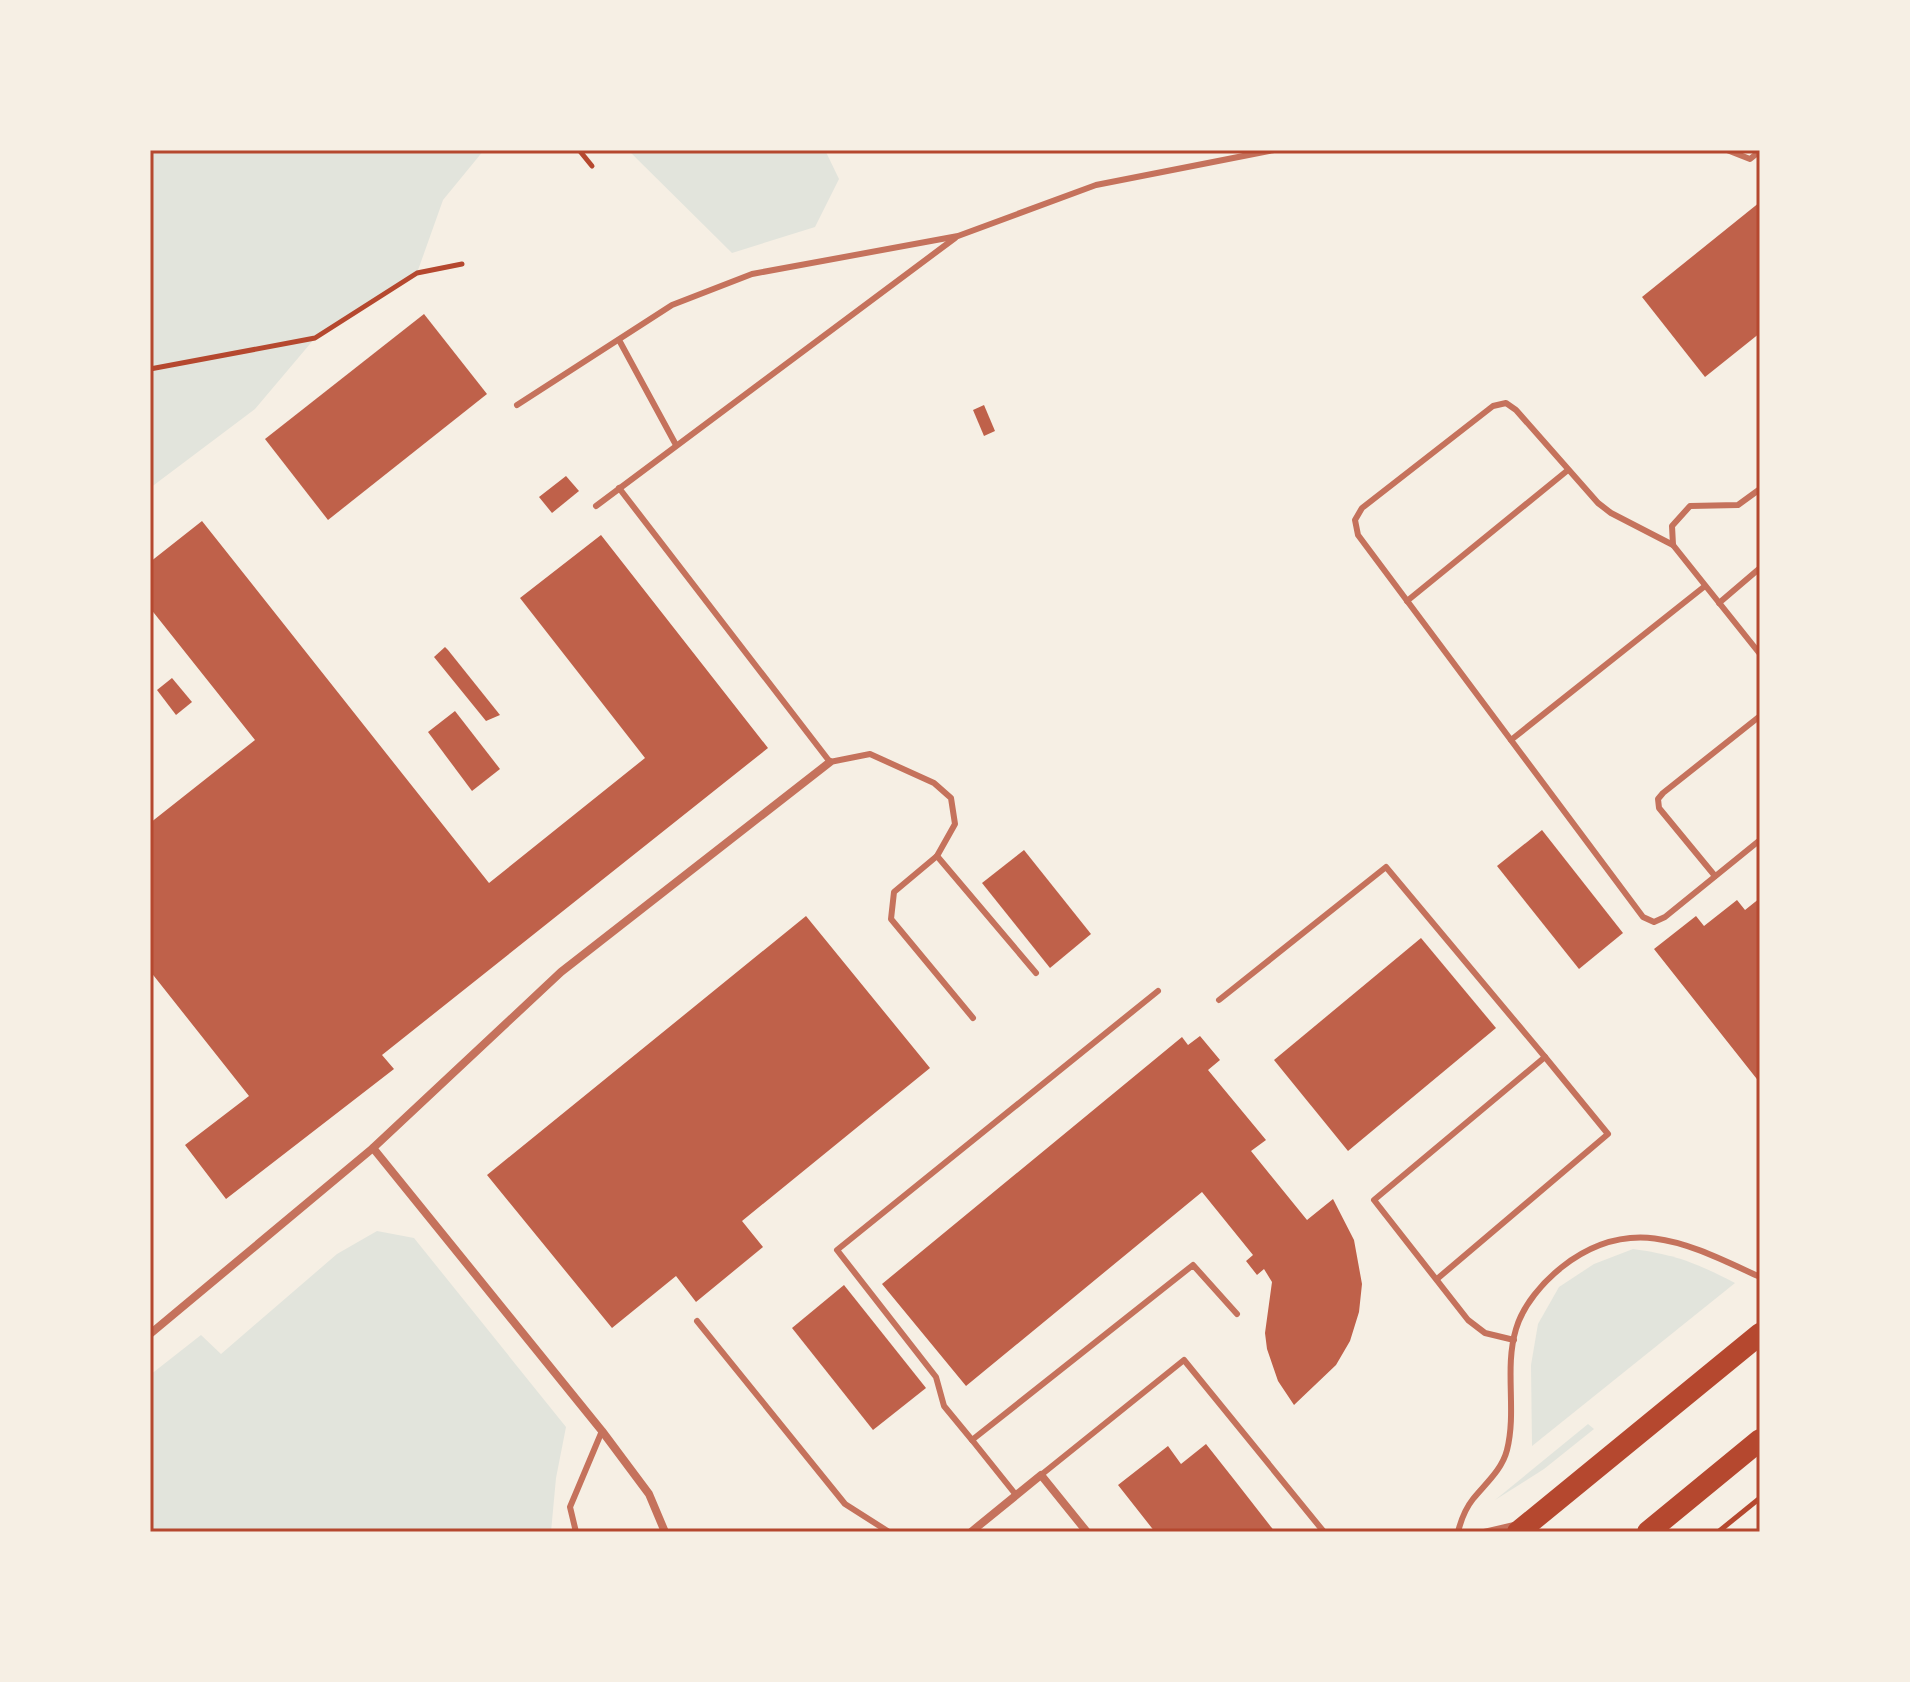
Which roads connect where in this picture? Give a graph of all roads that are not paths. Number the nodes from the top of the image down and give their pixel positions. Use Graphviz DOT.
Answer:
graph roads {
  1 [pos="1274,150"];
  2 [pos="1727,150"];
  3 [pos="1760,151"];
  4 [pos="958,236"];
  5 [pos="619,340"];
  6 [pos="517,405"];
  7 [pos="676,445"];
  8 [pos="1568,470"];
  9 [pos="619,488"];
  10 [pos="1760,489"];
  11 [pos="596,506"];
  12 [pos="1673,545"];
  13 [pos="1760,568"];
  14 [pos="1705,586"];
  15 [pos="1407,601"];
  16 [pos="1719,603"];
  17 [pos="1760,654"];
  18 [pos="1760,716"];
  19 [pos="1511,740"];
  20 [pos="830,762"];
  21 [pos="1760,840"];
  22 [pos="937,856"];
  23 [pos="1715,876"];
  24 [pos="1036,973"];
  25 [pos="1158,991"];
  26 [pos="1219,1000"];
  27 [pos="973,1018"];
  28 [pos="1545,1057"];
  29 [pos="373,1148"];
  30 [pos="1760,1277"];
  31 [pos="1437,1279"];
  32 [pos="1237,1314"];
  33 [pos="697,1321"];
  34 [pos="150,1334"];
  35 [pos="1760,1334"];
  36 [pos="1514,1340"];
  37 [pos="602,1431"];
  38 [pos="972,1440"];
  39 [pos="1760,1440"];
  40 [pos="1041,1475"];
  41 [pos="1016,1495"];
  42 [pos="1524,1527"];
  43 [pos="576,1532"];
  44 [pos="665,1532"];
  45 [pos="889,1532"];
  46 [pos="971,1532"];
  47 [pos="1087,1532"];
  48 [pos="1324,1532"];
  49 [pos="1458,1532"];
  50 [pos="1484,1532"];
  51 [pos="1648,1532"];
  1 -- 4 [label="lane"];
  2 -- 3 [label="lane"];
  4 -- 5 [label="lane"];
  4 -- 7 [label="lane"];
  5 -- 6 [label="lane"];
  5 -- 7 [label="lane"];
  7 -- 9 [label="lane"];
  8 -- 12 [label="lane"];
  8 -- 15 [label="lane"];
  8 -- 15 [label="lane"];
  9 -- 11 [label="lane"];
  9 -- 20 [label="lane"];
  10 -- 12 [label="lane"];
  12 -- 14 [label="lane"];
  13 -- 16 [label="lane"];
  14 -- 16 [label="lane"];
  14 -- 19 [label="lane"];
  15 -- 19 [label="lane"];
  16 -- 17 [label="lane"];
  18 -- 23 [label="lane"];
  19 -- 23 [label="lane"];
  20 -- 22 [label="lane"];
  20 -- 29 [label="street"];
  21 -- 23 [label="lane"];
  22 -- 24 [label="lane"];
  22 -- 27 [label="lane"];
  25 -- 38 [label="lane"];
  26 -- 28 [label="lane"];
  28 -- 31 [label="lane"];
  28 -- 31 [label="lane"];
  29 -- 34 [label="street"];
  29 -- 37 [label="street"];
  30 -- 36 [label="lane"];
  31 -- 36 [label="lane"];
  32 -- 38 [label="lane"];
  33 -- 45 [label="lane"];
  35 -- 42 [label="highway"];
  36 -- 49 [label="lane"];
  37 -- 43 [label="lane"];
  37 -- 44 [label="street"];
  38 -- 41 [label="lane"];
  39 -- 51 [label="highway"];
  40 -- 41 [label="street"];
  40 -- 47 [label="street"];
  40 -- 48 [label="lane"];
  41 -- 46 [label="street"];
  42 -- 50 [label="lane"];
}
